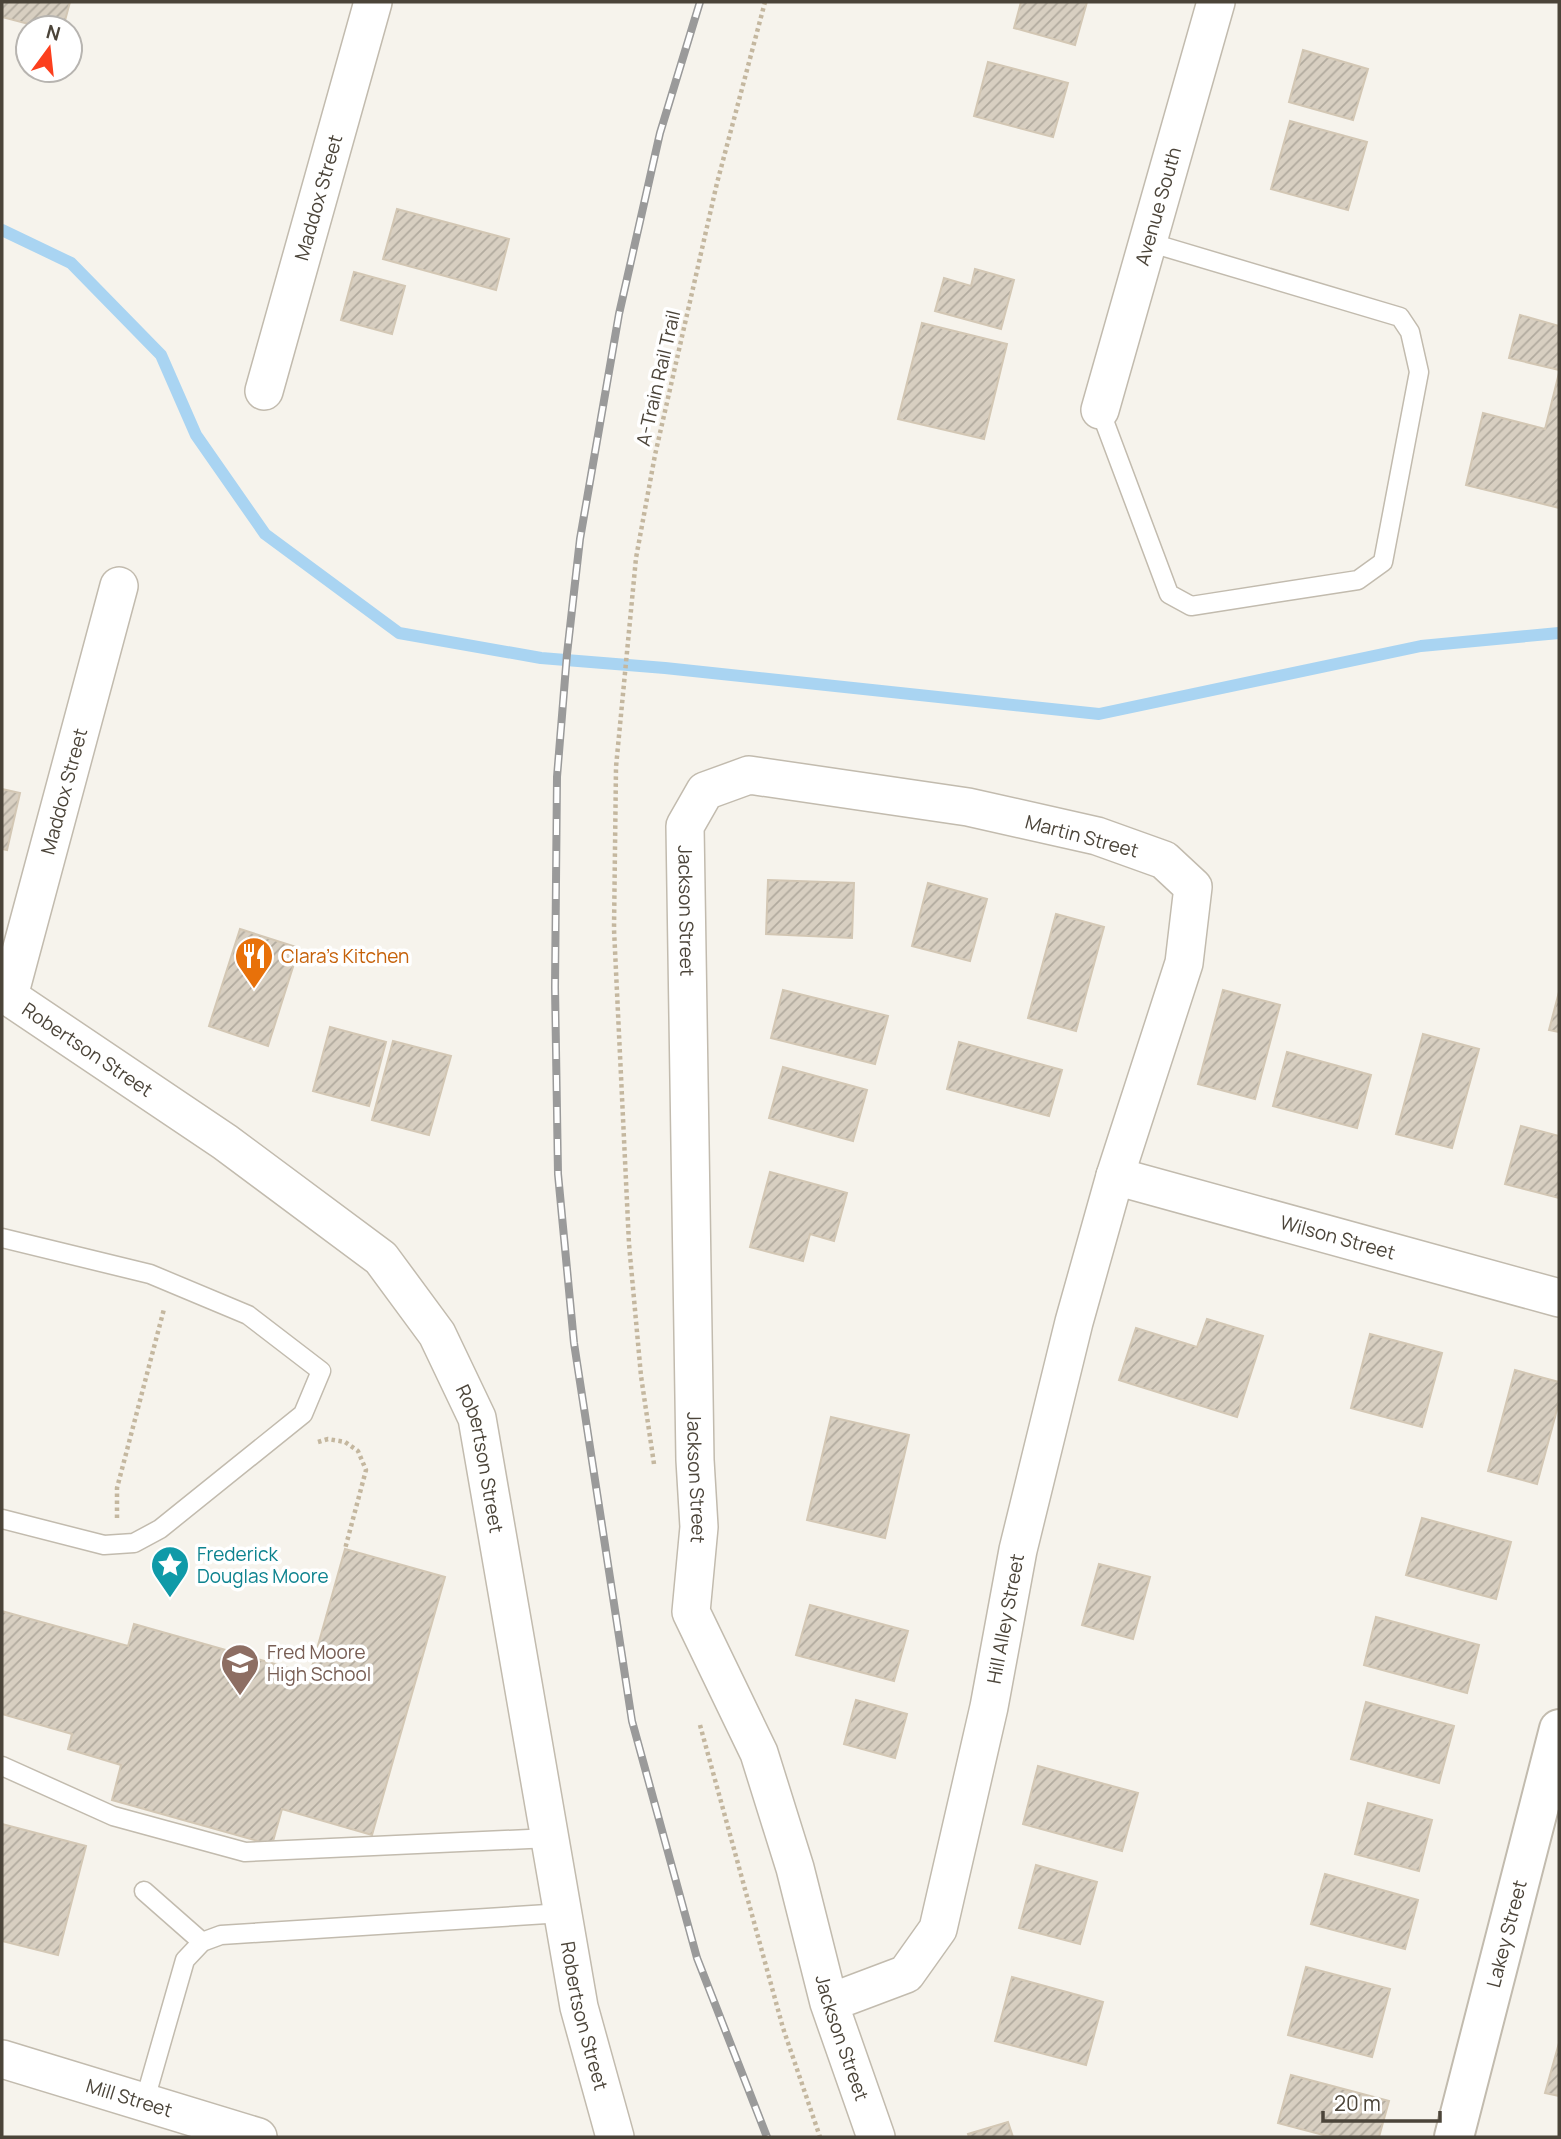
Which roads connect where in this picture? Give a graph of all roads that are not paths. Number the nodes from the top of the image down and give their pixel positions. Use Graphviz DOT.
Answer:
graph roads {
  1 [pos="373,2"];
  2 [pos="1216,2"];
  3 [pos="1148,242"];
  4 [pos="264,391"];
  5 [pos="1100,410"];
  6 [pos="119,586"];
  7 [pos="705,791"];
  8 [pos="5,994"];
  9 [pos="1115,1176"];
  10 [pos="2,1238"];
  11 [pos="1559,1298"];
  12 [pos="2,1519"];
  13 [pos="1559,1729"];
  14 [pos="2,1766"];
  15 [pos="550,1838"];
  16 [pos="145,1891"];
  17 [pos="563,1913"];
  18 [pos="202,1942"];
  19 [pos="829,2003"];
  20 [pos="2,2059"];
  21 [pos="144,2103"];
  22 [pos="258,2137"];
  23 [pos="615,2137"];
  24 [pos="876,2137"];
  25 [pos="1454,2137"];
  1 -- 4 [label="street, Maddox Street"];
  2 -- 3 [label="street, Avenue South"];
  3 -- 5 [label="street, Avenue South"];
  3 -- 5 [label="lane"];
  6 -- 8 [label="street, Maddox Street"];
  7 -- 9 [label="street, Martin Street"];
  7 -- 19 [label="street, Jackson Street"];
  8 -- 15 [label="street, Robertson Street"];
  9 -- 11 [label="street, Wilson Street"];
  9 -- 19 [label="street, Hill Alley Street"];
  10 -- 12 [label="lane"];
  13 -- 25 [label="street, Lakey Street"];
  14 -- 15 [label="lane"];
  15 -- 17 [label="street, Robertson Street"];
  16 -- 18 [label="lane"];
  17 -- 18 [label="lane"];
  17 -- 23 [label="street, Robertson Street"];
  18 -- 21 [label="lane"];
  19 -- 24 [label="street, Jackson Street"];
  20 -- 21 [label="street, Mill Street"];
  21 -- 22 [label="street, Mill Street"];
}
